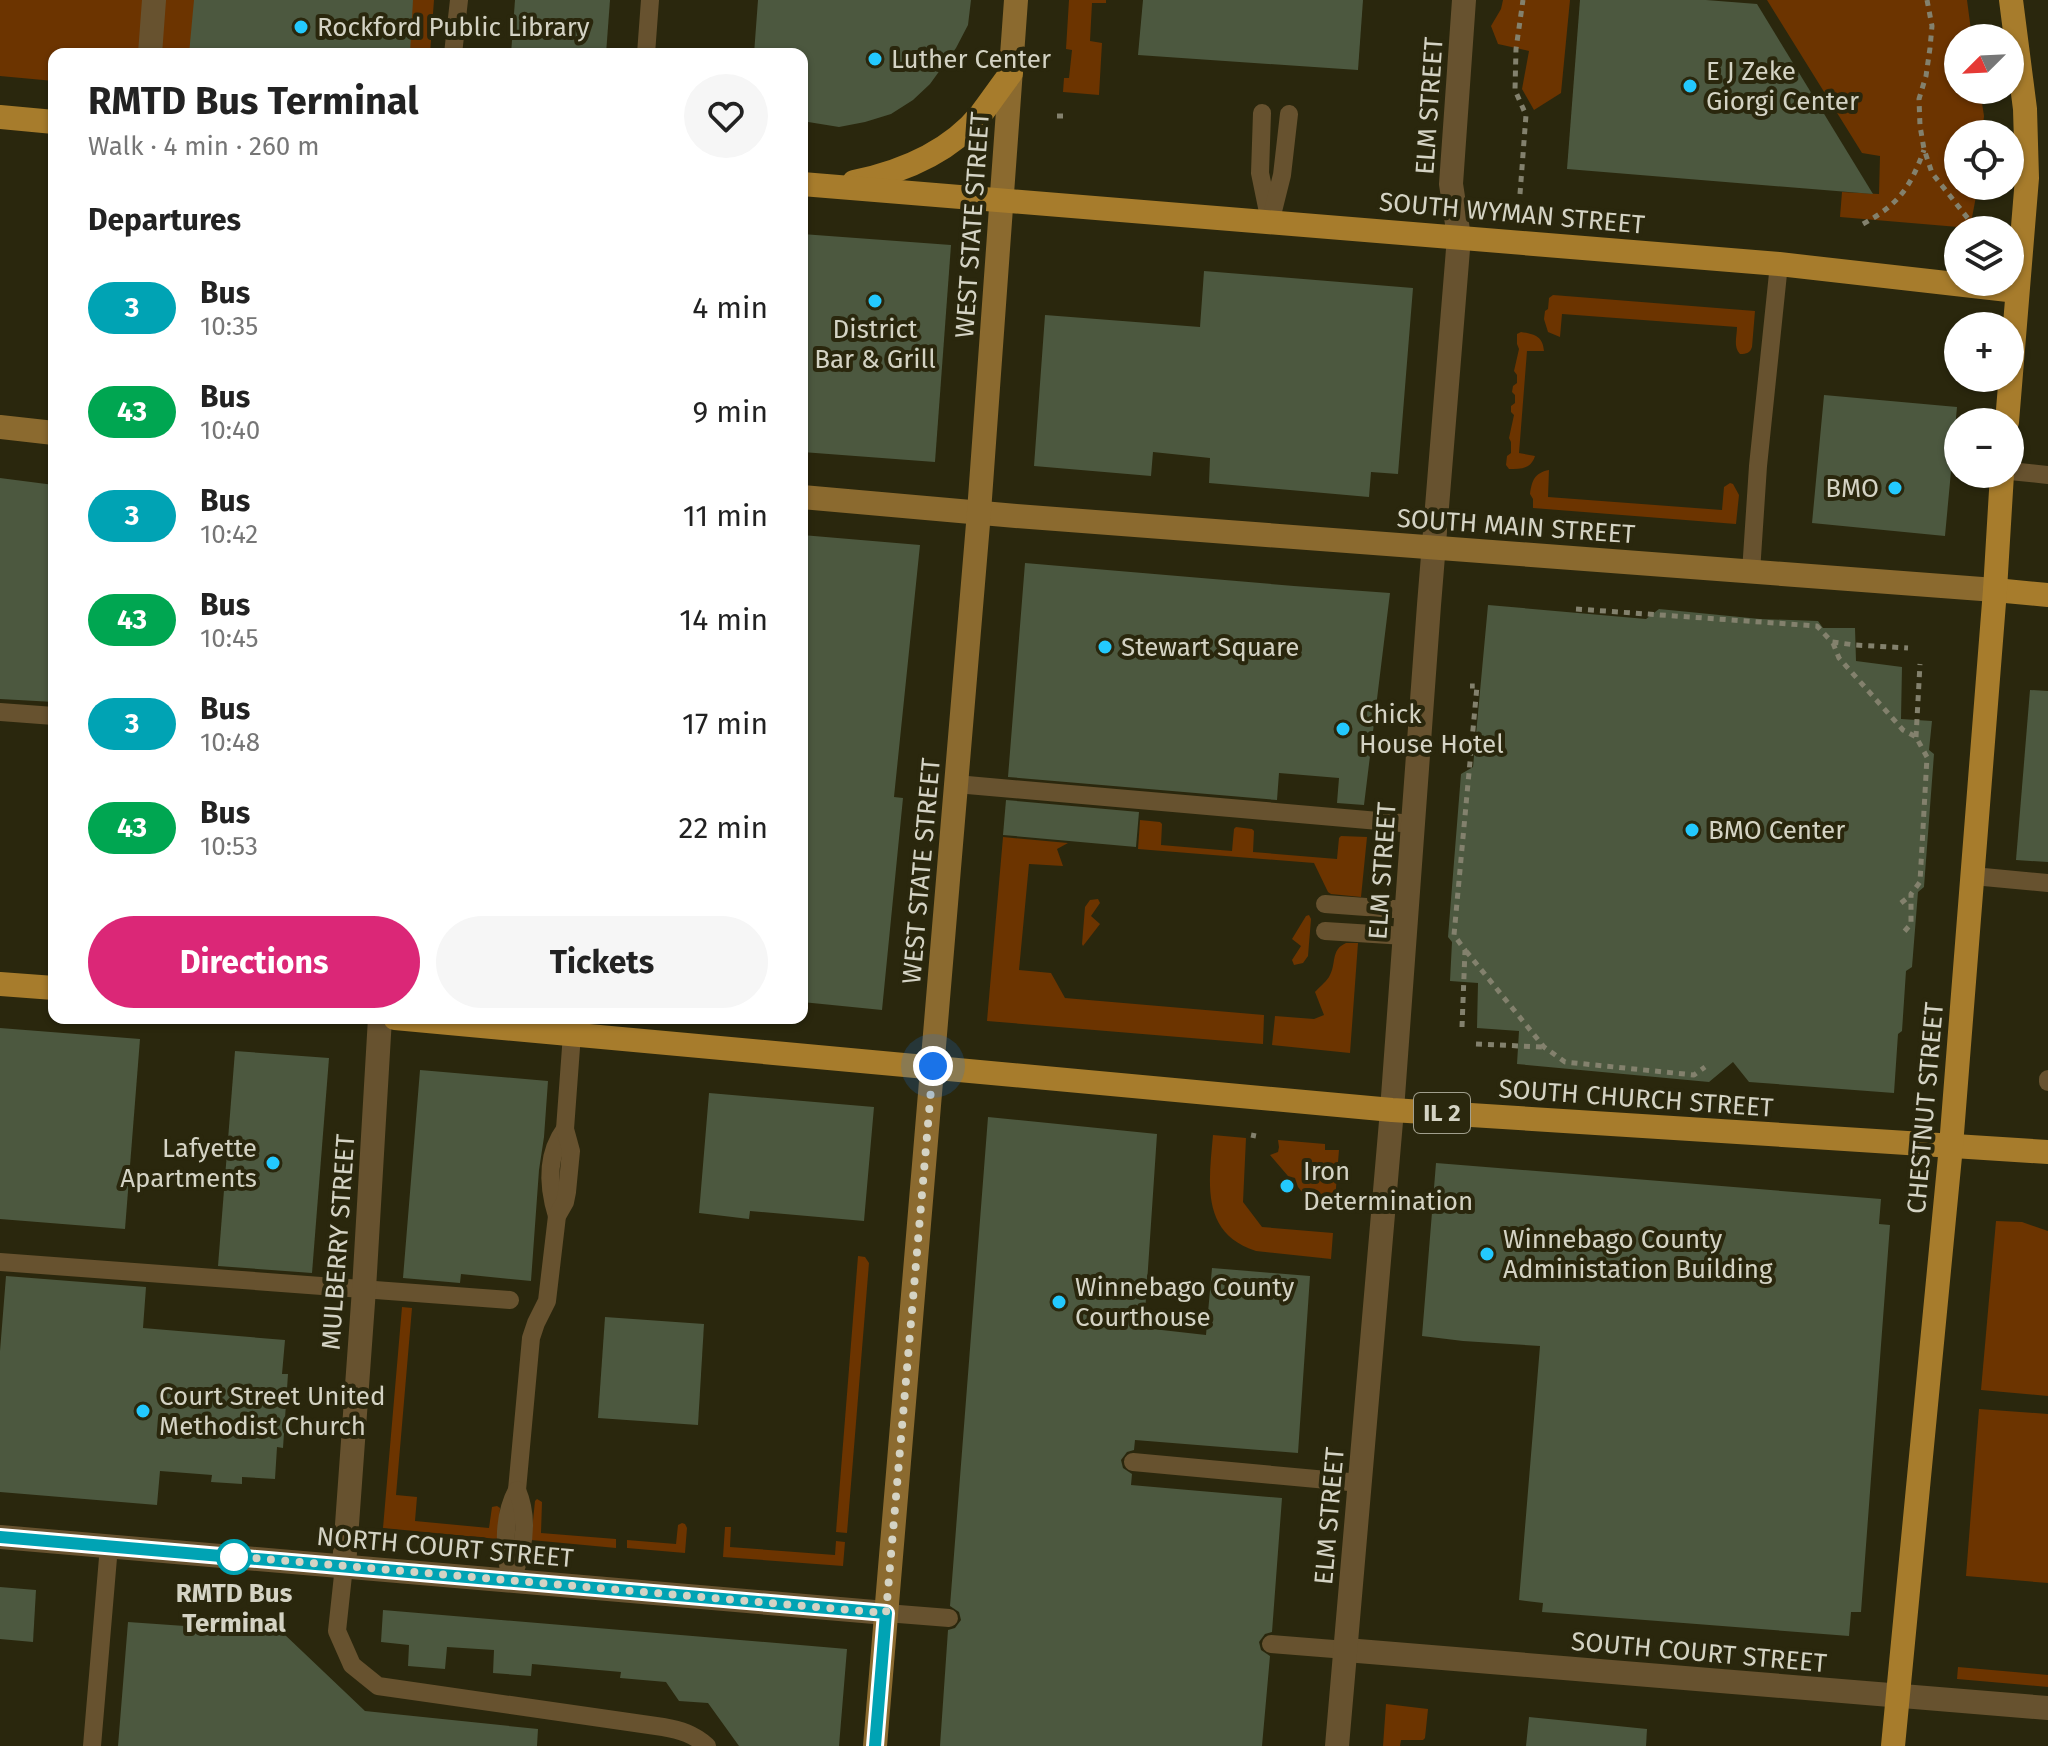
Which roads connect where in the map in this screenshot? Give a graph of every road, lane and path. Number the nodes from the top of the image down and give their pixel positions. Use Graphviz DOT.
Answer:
graph roads {
  1 [pos="154,0"];
  2 [pos="459,0"];
  3 [pos="650,0"];
  4 [pos="1016,0"];
  5 [pos="1464,0"];
  6 [pos="1523,0"];
  7 [pos="1927,0"];
  8 [pos="2011,0"];
  9 [pos="150,48"];
  10 [pos="454,48"];
  11 [pos="646,48"];
  12 [pos="1011,73"];
  13 [pos="1262,113"];
  14 [pos="1289,114"];
  15 [pos="1057,116"];
  16 [pos="1066,116"];
  17 [pos="0,117"];
  18 [pos="48,121"];
  19 [pos="1924,149"];
  20 [pos="808,185"];
  21 [pos="830,187"];
  22 [pos="1520,194"];
  23 [pos="1001,202"];
  24 [pos="1966,216"];
  25 [pos="2024,216"];
  26 [pos="1270,222"];
  27 [pos="1863,224"];
  28 [pos="1459,237"];
  29 [pos="1779,264"];
  30 [pos="1944,283"];
  31 [pos="2017,296"];
  32 [pos="2008,408"];
  33 [pos="0,427"];
  34 [pos="48,432"];
  35 [pos="2024,472"];
  36 [pos="2048,475"];
  37 [pos="2001,488"];
  38 [pos="808,498"];
  39 [pos="979,512"];
  40 [pos="1435,548"];
  41 [pos="1751,572"];
  42 [pos="1995,590"];
  43 [pos="2048,595"];
  44 [pos="1576,609"];
  45 [pos="1832,642"];
  46 [pos="1908,648"];
  47 [pos="1920,664"];
  48 [pos="1470,686"];
  49 [pos="0,712"];
  50 [pos="48,716"];
  51 [pos="1916,737"];
  52 [pos="956,784"];
  53 [pos="1413,824"];
  54 [pos="1973,876"];
  55 [pos="2048,883"];
  56 [pos="1911,894"];
  57 [pos="1901,903"];
  58 [pos="1325,904"];
  59 [pos="1407,910"];
  60 [pos="1325,931"];
  61 [pos="1903,933"];
  62 [pos="1405,936"];
  63 [pos="1465,950"];
  64 [pos="0,984"];
  65 [pos="48,988"];
  66 [pos="380,1024"];
  67 [pos="461,1024"];
  68 [pos="1462,1027"];
  69 [pos="572,1034"];
  70 [pos="1476,1044"];
  71 [pos="1544,1047"];
  72 [pos="933,1066"];
  73 [pos="1705,1067"];
  74 [pos="1392,1110"];
  75 [pos="1951,1146"];
  76 [pos="2048,1152"];
  77 [pos="0,1262"];
  78 [pos="364,1289"];
  79 [pos="510,1300"];
  80 [pos="1133,1462"];
  81 [pos="1360,1483"];
  82 [pos="0,1537"];
  83 [pos="109,1546"];
  84 [pos="344,1566"];
  85 [pos="511,1580"];
  86 [pos="886,1613"];
  87 [pos="949,1618"];
  88 [pos="1271,1644"];
  89 [pos="1346,1650"];
  90 [pos="1897,1697"];
  91 [pos="2048,1708"];
  92 [pos="92,1746"];
  93 [pos="707,1746"];
  94 [pos="875,1746"];
  95 [pos="1337,1746"];
  96 [pos="1893,1746"];
  1 -- 9 [label="street"];
  2 -- 10 [label="lane"];
  3 -- 11 [label="lane"];
  4 -- 12 [label="main road, WEST STATE STREET"];
  5 -- 28 [label="street, ELM STREET"];
  6 -- 22 [label="path"];
  7 -- 19 [label="path"];
  8 -- 25 [label="main road"];
  12 -- 21 [label="main road"];
  12 -- 23 [label="main road, WEST STATE STREET"];
  13 -- 26 [label="lane"];
  14 -- 26 [label="lane"];
  15 -- 16 [label="path"];
  17 -- 18 [label="main road"];
  19 -- 24 [label="path"];
  19 -- 27 [label="path"];
  20 -- 21 [label="main road, SOUTH WYMAN STREET"];
  21 -- 23 [label="main road, SOUTH WYMAN STREET"];
  23 -- 26 [label="main road, SOUTH WYMAN STREET"];
  23 -- 39 [label="main road, WEST STATE STREET"];
  26 -- 28 [label="main road, SOUTH WYMAN STREET"];
  28 -- 29 [label="main road, SOUTH WYMAN STREET"];
  28 -- 40 [label="street, ELM STREET"];
  29 -- 30 [label="main road, SOUTH WYMAN STREET"];
  29 -- 41 [label="lane"];
  31 -- 32 [label="main road"];
  33 -- 34 [label="main road"];
  35 -- 36 [label="lane"];
  37 -- 42 [label="main road, CHESTNUT STREET"];
  38 -- 39 [label="main road, SOUTH MAIN STREET"];
  39 -- 40 [label="main road, SOUTH MAIN STREET"];
  39 -- 52 [label="main road, WEST STATE STREET"];
  40 -- 41 [label="main road, SOUTH MAIN STREET"];
  40 -- 53 [label="street, ELM STREET"];
  41 -- 42 [label="main road, SOUTH MAIN STREET"];
  42 -- 43 [label="main road, SOUTH MAIN STREET"];
  42 -- 54 [label="main road, CHESTNUT STREET"];
  44 -- 45 [label="path"];
  45 -- 46 [label="path"];
  45 -- 51 [label="path"];
  47 -- 51 [label="path"];
  48 -- 63 [label="path"];
  49 -- 50 [label="lane"];
  51 -- 56 [label="path"];
  52 -- 53 [label="lane"];
  52 -- 72 [label="main road, WEST STATE STREET"];
  53 -- 59 [label="street, ELM STREET"];
  54 -- 55 [label="lane"];
  54 -- 75 [label="main road, CHESTNUT STREET"];
  56 -- 57 [label="path"];
  56 -- 61 [label="path"];
  58 -- 59 [label="lane"];
  59 -- 62 [label="street, ELM STREET"];
  60 -- 62 [label="lane"];
  62 -- 74 [label="street, ELM STREET"];
  63 -- 68 [label="path"];
  63 -- 71 [label="path"];
  64 -- 65 [label="main road"];
  66 -- 78 [label="street, MULBERRY STREET"];
  67 -- 69 [label="main road, IL 2"];
  69 -- 72 [label="main road, IL 2"];
  69 -- 85 [label="lane"];
  70 -- 71 [label="path"];
  71 -- 73 [label="path"];
  72 -- 74 [label="main road, SOUTH CHURCH STREET / IL 2"];
  72 -- 86 [label="main road, WEST STATE STREET"];
  74 -- 75 [label="main road, SOUTH CHURCH STREET / IL 2"];
  74 -- 81 [label="street, ELM STREET"];
  75 -- 76 [label="main road, SOUTH CHURCH STREET / IL 2"];
  75 -- 90 [label="main road, CHESTNUT STREET"];
  77 -- 78 [label="lane"];
  78 -- 79 [label="lane"];
  78 -- 84 [label="street, MULBERRY STREET"];
  80 -- 81 [label="lane"];
  81 -- 89 [label="street, ELM STREET"];
  82 -- 83 [label="street, NORTH COURT STREET"];
  83 -- 84 [label="street, NORTH COURT STREET"];
  83 -- 92 [label="lane"];
  84 -- 85 [label="street, NORTH COURT STREET"];
  84 -- 93 [label="lane"];
  85 -- 86 [label="street, NORTH COURT STREET"];
  86 -- 87 [label="lane"];
  86 -- 94 [label="main road, WEST STATE STREET"];
  88 -- 89 [label="lane"];
  89 -- 90 [label="street, SOUTH COURT STREET"];
  89 -- 95 [label="street, ELM STREET"];
  90 -- 91 [label="street, SOUTH COURT STREET"];
  90 -- 96 [label="main road, CHESTNUT STREET"];
}
